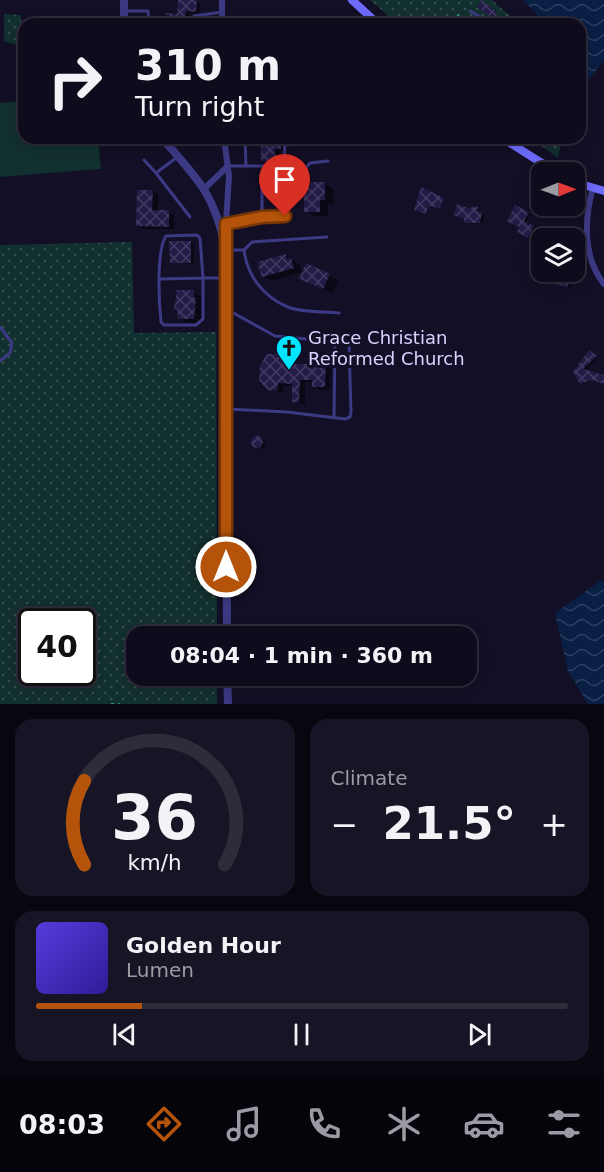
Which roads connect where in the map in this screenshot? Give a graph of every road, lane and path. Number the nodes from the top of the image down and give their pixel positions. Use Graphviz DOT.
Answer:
graph roads {
  1 [pos="124,0"];
  2 [pos="222,0"];
  3 [pos="352,0"];
  4 [pos="124,11"];
  5 [pos="470,11"];
  6 [pos="222,12"];
  7 [pos="459,13"];
  8 [pos="194,16"];
  9 [pos="124,18"];
  10 [pos="149,18"];
  11 [pos="222,18"];
  12 [pos="372,18"];
  13 [pos="457,18"];
  14 [pos="482,18"];
  15 [pos="167,144"];
  16 [pos="225,144"];
  17 [pos="245,144"];
  18 [pos="285,144"];
  19 [pos="512,144"];
  20 [pos="178,156"];
  21 [pos="144,160"];
  22 [pos="328,161"];
  23 [pos="540,162"];
  24 [pos="228,166"];
  25 [pos="246,166"];
  26 [pos="156,173"];
  27 [pos="286,182"];
  28 [pos="585,185"];
  29 [pos="205,188"];
  30 [pos="593,188"];
  31 [pos="604,191"];
  32 [pos="190,217"];
  33 [pos="262,217"];
  34 [pos="226,224"];
  35 [pos="327,237"];
  36 [pos="225,248"];
  37 [pos="244,250"];
  38 [pos="203,278"];
  39 [pos="226,278"];
  40 [pos="160,279"];
  41 [pos="604,284"];
  42 [pos="226,309"];
  43 [pos="339,313"];
  44 [pos="0,327"];
  45 [pos="335,342"];
  46 [pos="0,361"];
  47 [pos="226,409"];
  48 [pos="334,418"];
  49 [pos="227,626"];
  50 [pos="227,686"];
  51 [pos="111,704"];
  52 [pos="120,704"];
  53 [pos="228,704"];
  1 -- 4 [label="street"];
  2 -- 6 [label="street"];
  3 -- 12 [label="main road"];
  4 -- 9 [label="street"];
  4 -- 10 [label="lane"];
  5 -- 14 [label="lane"];
  6 -- 8 [label="lane"];
  6 -- 11 [label="street"];
  7 -- 13 [label="path"];
  15 -- 20 [label="street"];
  16 -- 24 [label="street"];
  17 -- 25 [label="lane"];
  18 -- 25 [label="lane"];
  19 -- 23 [label="main road"];
  20 -- 26 [label="lane"];
  20 -- 29 [label="street"];
  21 -- 26 [label="lane"];
  22 -- 27 [label="lane"];
  24 -- 25 [label="lane"];
  24 -- 29 [label="street"];
  24 -- 34 [label="street"];
  26 -- 32 [label="lane"];
  27 -- 33 [label="lane"];
  27 -- 33 [label="lane"];
  28 -- 30 [label="main road"];
  29 -- 36 [label="street"];
  30 -- 31 [label="main road"];
  30 -- 41 [label="street"];
  33 -- 34 [label="lane"];
  34 -- 36 [label="street"];
  35 -- 37 [label="lane"];
  36 -- 37 [label="lane"];
  36 -- 39 [label="street"];
  37 -- 43 [label="lane"];
  38 -- 39 [label="lane"];
  38 -- 40 [label="lane"];
  38 -- 40 [label="lane"];
  38 -- 40 [label="lane"];
  39 -- 42 [label="street"];
  42 -- 45 [label="lane"];
  42 -- 47 [label="street"];
  44 -- 46 [label="lane"];
  45 -- 48 [label="lane"];
  45 -- 48 [label="lane"];
  47 -- 48 [label="lane"];
  47 -- 49 [label="street"];
  50 -- 53 [label="street"];
  51 -- 52 [label="path"];
}
